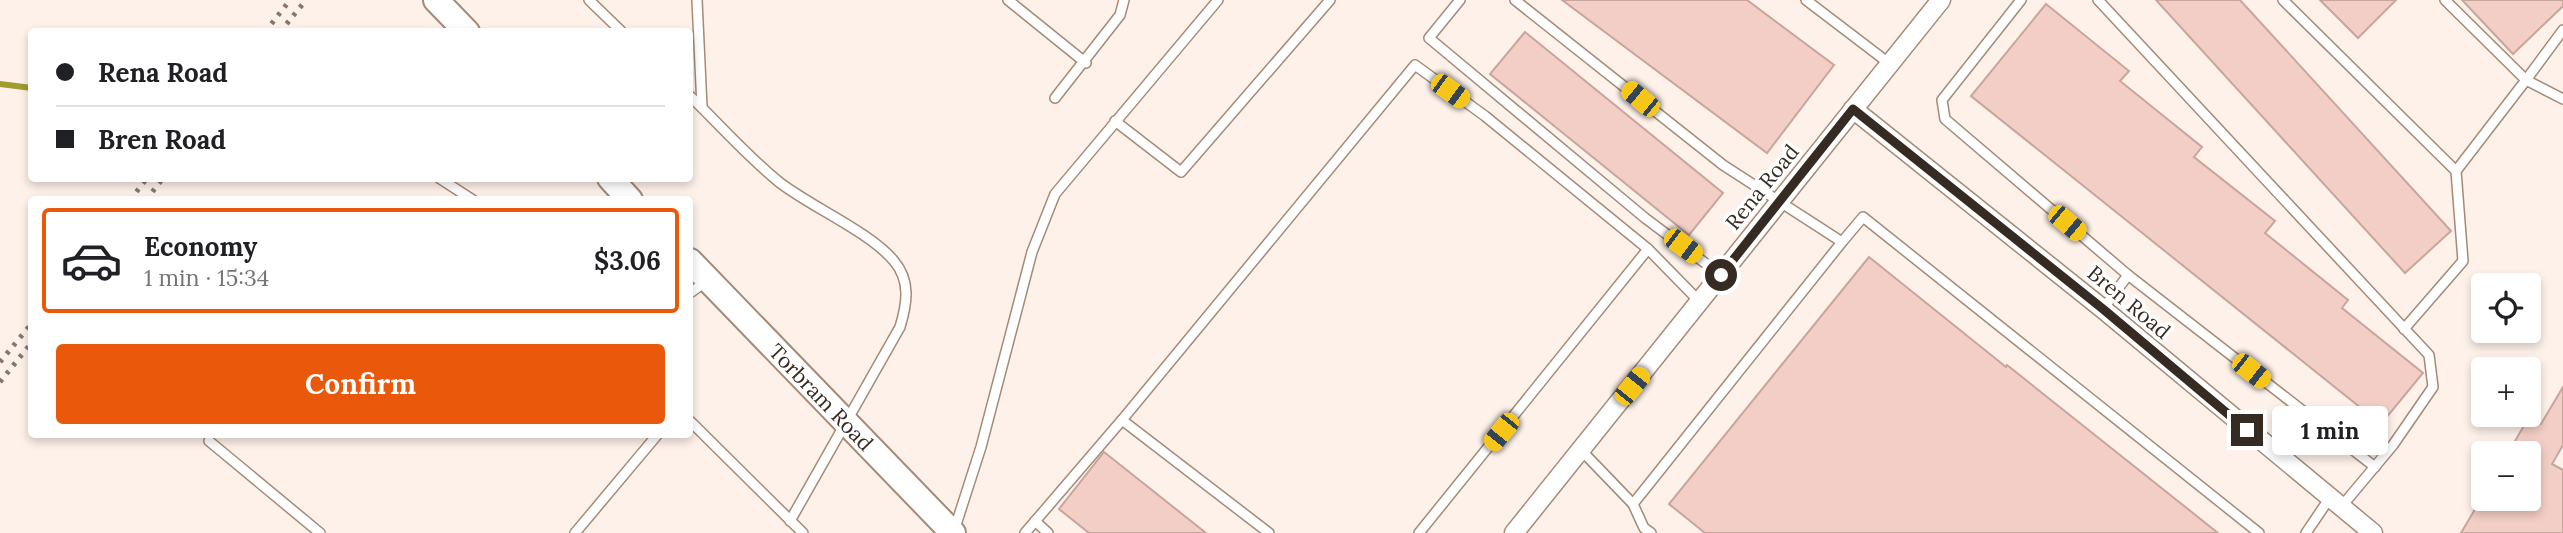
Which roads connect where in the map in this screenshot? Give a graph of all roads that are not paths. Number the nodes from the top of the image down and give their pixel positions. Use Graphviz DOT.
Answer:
graph roads {
  1 [pos="436,0"];
  2 [pos="589,0"];
  3 [pos="697,0"];
  4 [pos="1008,0"];
  5 [pos="1124,0"];
  6 [pos="1218,0"];
  7 [pos="1330,0"];
  8 [pos="1460,0"];
  9 [pos="1515,0"];
  10 [pos="1806,0"];
  11 [pos="1941,0"];
  12 [pos="2021,0"];
  13 [pos="2098,0"];
  14 [pos="2283,0"];
  15 [pos="2445,0"];
  16 [pos="463,28"];
  17 [pos="618,28"];
  18 [pos="2563,30"];
  19 [pos="1086,63"];
  20 [pos="1890,64"];
  21 [pos="2526,80"];
  22 [pos="693,99"];
  23 [pos="1055,99"];
  24 [pos="2563,100"];
  25 [pos="702,107"];
  26 [pos="1853,109"];
  27 [pos="1115,121"];
  28 [pos="2456,171"];
  29 [pos="445,182"];
  30 [pos="614,182"];
  31 [pos="467,196"];
  32 [pos="626,196"];
  33 [pos="1781,200"];
  34 [pos="1842,242"];
  35 [pos="1648,249"];
  36 [pos="693,269"];
  37 [pos="1721,275"];
  38 [pos="2128,275"];
  39 [pos="699,286"];
  40 [pos="1699,301"];
  41 [pos="2103,309"];
  42 [pos="2404,329"];
  43 [pos="1122,420"];
  44 [pos="693,424"];
  45 [pos="845,425"];
  46 [pos="655,438"];
  47 [pos="209,441"];
  48 [pos="1581,450"];
  49 [pos="2375,467"];
  50 [pos="2335,503"];
  51 [pos="1633,504"];
  52 [pos="790,521"];
  53 [pos="1035,522"];
  54 [pos="320,533"];
  55 [pos="575,533"];
  56 [pos="803,533"];
  57 [pos="954,533"];
  58 [pos="1025,533"];
  59 [pos="1048,533"];
  60 [pos="1269,533"];
  61 [pos="1419,533"];
  62 [pos="1514,533"];
  63 [pos="1651,533"];
  64 [pos="2259,533"];
  65 [pos="2306,533"];
  66 [pos="2373,533"];
  1 -- 16 [label="main road"];
  2 -- 17 [label="lane"];
  3 -- 25 [label="lane"];
  4 -- 19 [label="lane"];
  5 -- 19 [label="lane"];
  6 -- 27 [label="lane"];
  7 -- 27 [label="lane"];
  8 -- 37 [label="lane"];
  9 -- 33 [label="lane"];
  10 -- 20 [label="lane"];
  11 -- 20 [label="street, Rena Road"];
  12 -- 38 [label="lane"];
  13 -- 42 [label="lane"];
  14 -- 28 [label="lane"];
  15 -- 21 [label="lane"];
  18 -- 21 [label="lane"];
  19 -- 23 [label="lane"];
  20 -- 26 [label="street, Rena Road"];
  21 -- 24 [label="lane"];
  21 -- 28 [label="lane"];
  22 -- 25 [label="lane"];
  25 -- 45 [label="lane"];
  26 -- 33 [label="street, Rena Road"];
  26 -- 41 [label="street, Bren Road"];
  27 -- 57 [label="lane"];
  28 -- 42 [label="lane"];
  29 -- 31 [label="lane"];
  30 -- 32 [label="main road"];
  33 -- 34 [label="lane"];
  33 -- 37 [label="street, Rena Road"];
  34 -- 51 [label="lane"];
  34 -- 64 [label="lane"];
  35 -- 40 [label="lane"];
  35 -- 43 [label="lane"];
  35 -- 61 [label="lane"];
  36 -- 39 [label="main road, Torbram Road"];
  37 -- 40 [label="street, Rena Road"];
  38 -- 41 [label="lane"];
  38 -- 49 [label="lane"];
  39 -- 45 [label="main road, Torbram Road"];
  40 -- 48 [label="street, Rena Road"];
  41 -- 50 [label="street, Bren Road"];
  42 -- 49 [label="lane"];
  43 -- 53 [label="lane"];
  43 -- 60 [label="lane"];
  44 -- 52 [label="lane"];
  45 -- 52 [label="lane"];
  45 -- 57 [label="main road, Torbram Road"];
  46 -- 55 [label="lane"];
  47 -- 54 [label="lane"];
  48 -- 51 [label="lane"];
  48 -- 62 [label="street, Rena Road"];
  49 -- 50 [label="lane"];
  50 -- 65 [label="lane"];
  50 -- 66 [label="street, Bren Road"];
  51 -- 63 [label="lane"];
  52 -- 56 [label="lane"];
  53 -- 58 [label="lane"];
  53 -- 59 [label="lane"];
}
